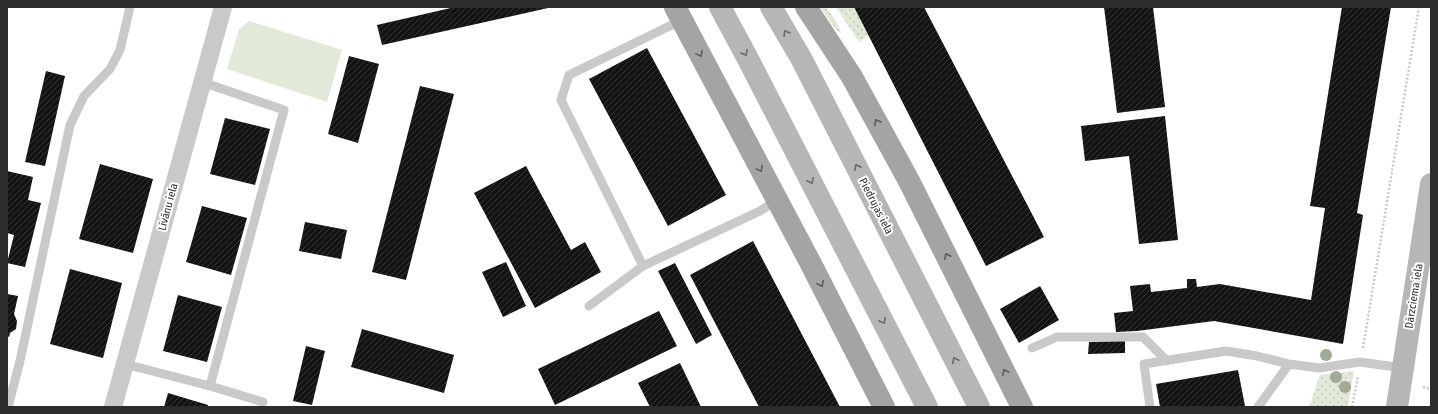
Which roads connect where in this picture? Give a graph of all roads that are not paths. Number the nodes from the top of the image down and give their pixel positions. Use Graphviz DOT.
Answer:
graph roads {
  1 [pos="130,7"];
  2 [pos="223,7"];
  3 [pos="720,7"];
  4 [pos="771,7"];
  5 [pos="806,7"];
  6 [pos="679,13"];
  7 [pos="202,82"];
  8 [pos="1431,184"];
  9 [pos="777,200"];
  10 [pos="643,266"];
  11 [pos="589,306"];
  12 [pos="1032,348"];
  13 [pos="1167,360"];
  14 [pos="126,364"];
  15 [pos="1289,364"];
  16 [pos="1403,368"];
  17 [pos="210,386"];
  18 [pos="263,402"];
  19 [pos="8,407"];
  20 [pos="113,407"];
  21 [pos="884,407"];
  22 [pos="927,407"];
  23 [pos="979,407"];
  24 [pos="1022,407"];
  25 [pos="1150,407"];
  26 [pos="1258,407"];
  27 [pos="1397,407"];
  1 -- 19 [label="lane"];
  2 -- 7 [label="street, Līvānu iela"];
  3 -- 22 [label="main road, one-way"];
  23 -- 4 [label="main road, Piedrujas iela, one-way"];
  24 -- 5 [label="main road, one-way"];
  6 -- 9 [label="main road, one-way"];
  6 -- 10 [label="lane"];
  7 -- 14 [label="street, Līvānu iela"];
  7 -- 17 [label="lane"];
  8 -- 16 [label="main road, Dārzciema iela"];
  9 -- 10 [label="lane"];
  9 -- 21 [label="main road, one-way"];
  10 -- 11 [label="lane"];
  12 -- 13 [label="lane"];
  13 -- 15 [label="lane"];
  13 -- 25 [label="lane"];
  14 -- 17 [label="lane"];
  14 -- 20 [label="street, Līvānu iela"];
  15 -- 16 [label="lane"];
  15 -- 26 [label="lane"];
  16 -- 27 [label="main road, Dārzciema iela"];
  17 -- 18 [label="lane"];
}
